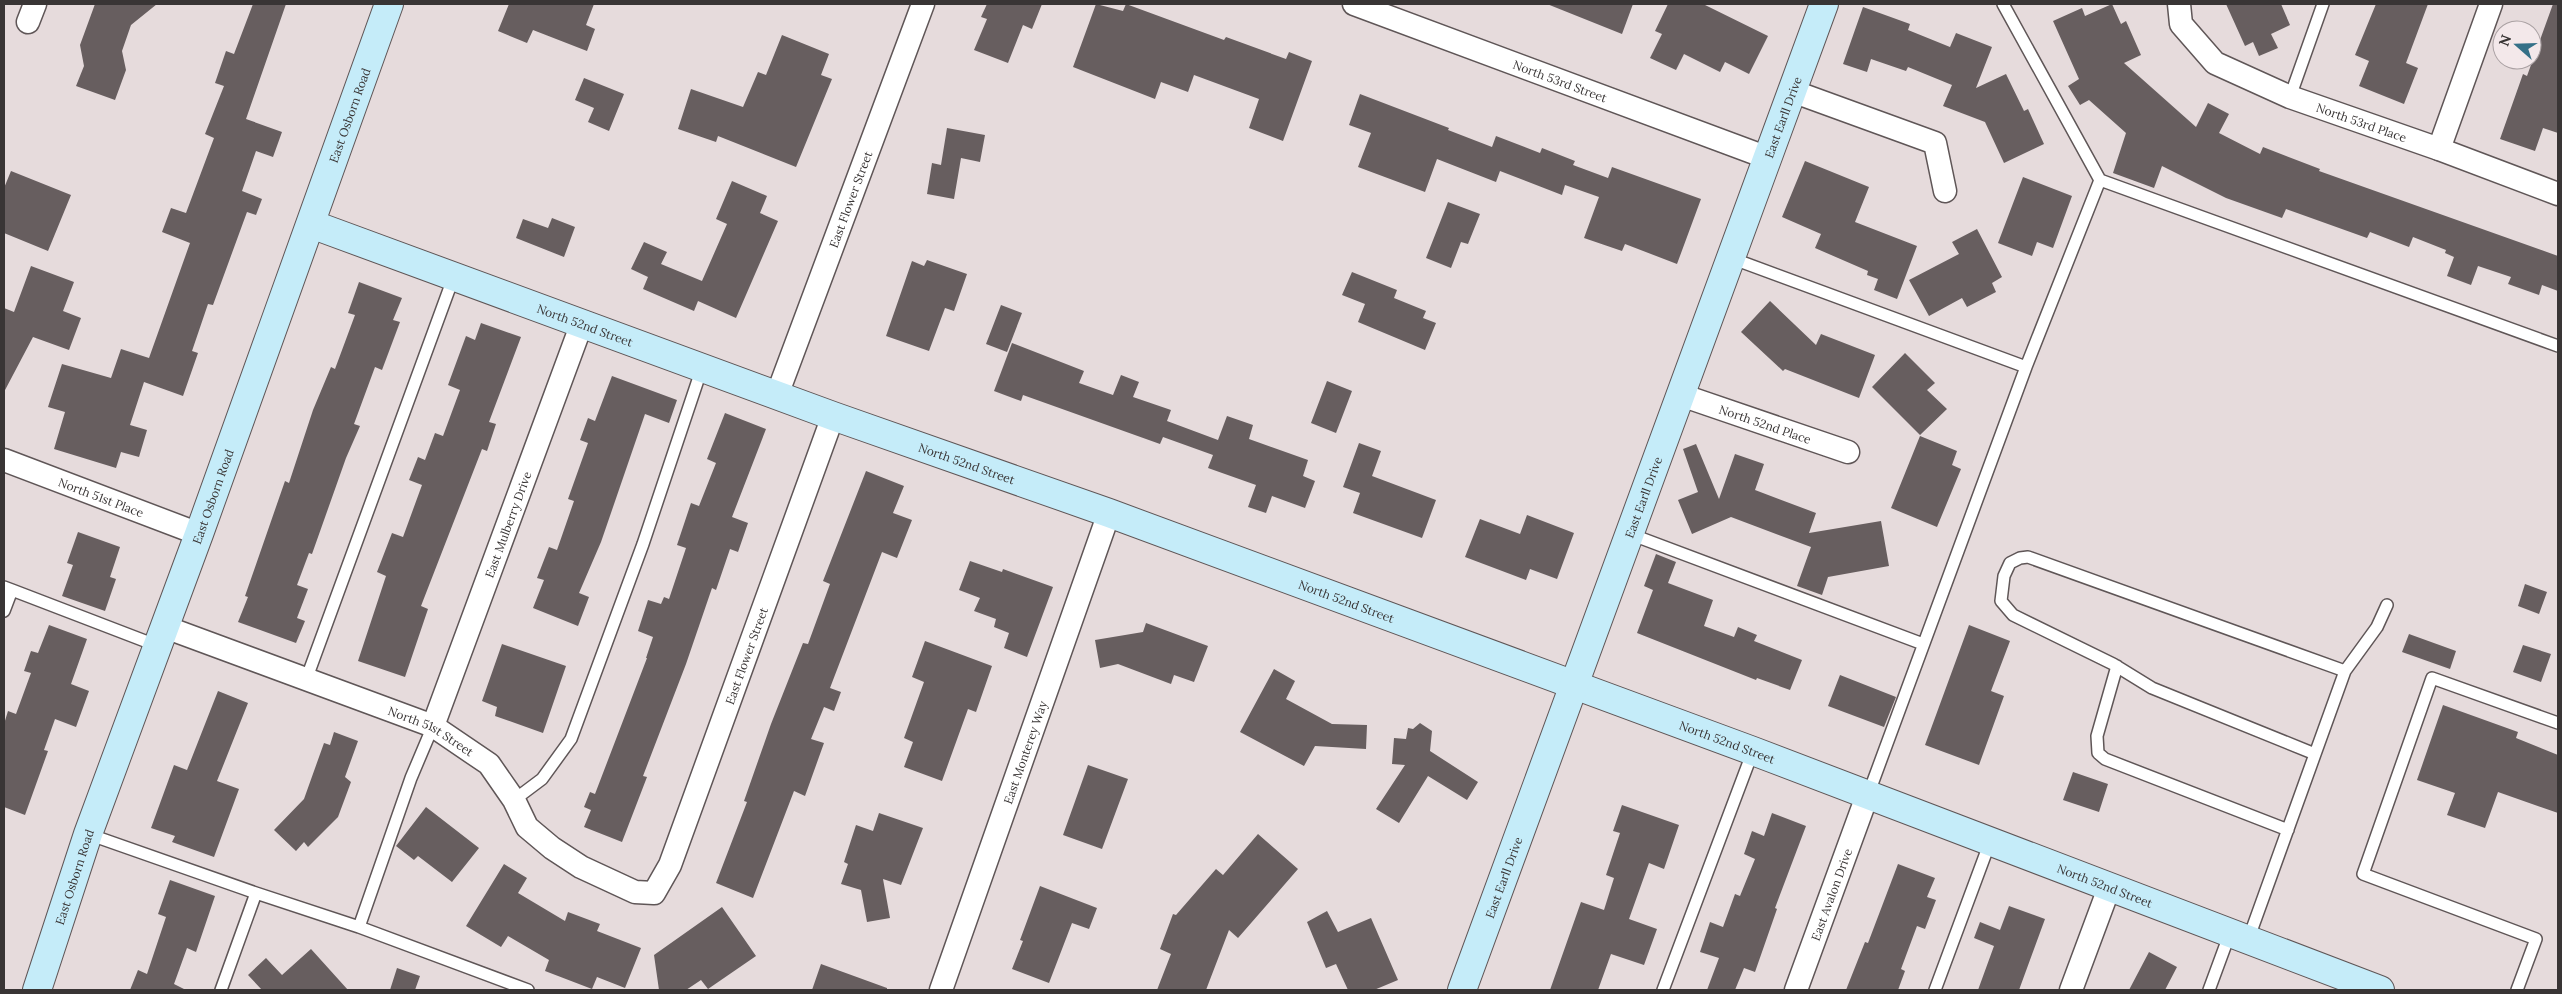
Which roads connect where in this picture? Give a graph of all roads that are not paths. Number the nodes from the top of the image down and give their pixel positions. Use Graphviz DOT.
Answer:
graph roads {
  1 [pos="389,4"];
  2 [pos="923,4"];
  3 [pos="1354,4"];
  4 [pos="1824,4"];
  5 [pos="2003,4"];
  6 [pos="2323,4"];
  7 [pos="2491,4"];
  8 [pos="2180,14"];
  9 [pos="1792,91"];
  10 [pos="2290,97"];
  11 [pos="2439,148"];
  12 [pos="1768,158"];
  13 [pos="2100,180"];
  14 [pos="1945,191"];
  15 [pos="2558,194"];
  16 [pos="311,224"];
  17 [pos="1731,258"];
  18 [pos="454,276"];
  19 [pos="582,323"];
  20 [pos="2558,346"];
  21 [pos="2026,367"];
  22 [pos="702,368"];
  23 [pos="777,395"];
  24 [pos="1681,395"];
  25 [pos="833,416"];
  26 [pos="1848,452"];
  27 [pos="4,460"];
  28 [pos="1109,513"];
  29 [pos="199,534"];
  30 [pos="1630,534"];
  31 [pos="8,589"];
  32 [pos="2387,605"];
  33 [pos="4,611"];
  34 [pos="161,636"];
  35 [pos="1923,644"];
  36 [pos="2117,666"];
  37 [pos="2345,671"];
  38 [pos="306,680"];
  39 [pos="1573,686"];
  40 [pos="2558,723"];
  41 [pos="433,726"];
  42 [pos="1753,751"];
  43 [pos="2315,754"];
  44 [pos="1867,796"];
  45 [pos="514,800"];
  46 [pos="2288,830"];
  47 [pos="88,834"];
  48 [pos="1990,842"];
  49 [pos="2108,888"];
  50 [pos="654,893"];
  51 [pos="256,894"];
  52 [pos="359,927"];
  53 [pos="2239,937"];
  54 [pos="2347,985"];
  55 [pos="37,990"];
  56 [pos="221,990"];
  57 [pos="528,990"];
  58 [pos="941,990"];
  59 [pos="1462,990"];
  60 [pos="1663,990"];
  61 [pos="1796,990"];
  62 [pos="1934,990"];
  63 [pos="2071,990"];
  64 [pos="2209,990"];
  65 [pos="2380,990"];
  66 [pos="2517,990"];
  1 -- 16 [label="street, East Osborn Road"];
  2 -- 23 [label="street, East Flower Street"];
  3 -- 12 [label="street, North 53rd Street"];
  4 -- 9 [label="street, East Earll Drive"];
  5 -- 13 [label="lane"];
  6 -- 10 [label="lane"];
  7 -- 11 [label="street"];
  8 -- 10 [label="street, North 53rd Place"];
  9 -- 12 [label="street, East Earll Drive"];
  9 -- 14 [label="street"];
  10 -- 11 [label="street, North 53rd Place"];
  11 -- 15 [label="street, North 53rd Place"];
  12 -- 17 [label="street, East Earll Drive"];
  13 -- 20 [label="lane"];
  13 -- 21 [label="lane"];
  16 -- 18 [label="street, North 52nd Street"];
  16 -- 29 [label="street, East Osborn Road"];
  17 -- 21 [label="lane"];
  17 -- 24 [label="street, East Earll Drive"];
  18 -- 19 [label="street, North 52nd Street"];
  18 -- 38 [label="lane"];
  19 -- 22 [label="street, North 52nd Street"];
  19 -- 41 [label="street, East Mulberry Drive"];
  21 -- 35 [label="lane"];
  22 -- 23 [label="street, North 52nd Street"];
  22 -- 45 [label="lane"];
  23 -- 25 [label="street, North 52nd Street"];
  24 -- 26 [label="street, North 52nd Place"];
  24 -- 30 [label="street, East Earll Drive"];
  25 -- 28 [label="street, North 52nd Street"];
  25 -- 50 [label="street, East Flower Street"];
  27 -- 29 [label="street, North 51st Place"];
  28 -- 39 [label="street, North 52nd Street"];
  28 -- 58 [label="street, East Monterey Way"];
  29 -- 34 [label="street, East Osborn Road"];
  30 -- 35 [label="lane"];
  30 -- 39 [label="street, East Earll Drive"];
  31 -- 33 [label="lane"];
  31 -- 34 [label="lane"];
  32 -- 37 [label="lane"];
  34 -- 38 [label="street, North 51st Street"];
  34 -- 47 [label="street, East Osborn Road"];
  35 -- 44 [label="lane"];
  36 -- 37 [label="lane"];
  36 -- 43 [label="lane"];
  36 -- 46 [label="lane"];
  37 -- 43 [label="lane"];
  38 -- 41 [label="street, North 51st Street"];
  39 -- 42 [label="street, North 52nd Street"];
  39 -- 59 [label="street, East Earll Drive"];
  40 -- 66 [label="lane"];
  41 -- 45 [label="street, North 51st Street"];
  41 -- 52 [label="lane"];
  42 -- 44 [label="street, North 52nd Street"];
  42 -- 60 [label="lane"];
  43 -- 46 [label="lane"];
  44 -- 48 [label="street, North 52nd Street"];
  44 -- 61 [label="street, East Avalon Drive"];
  45 -- 50 [label="street, North 51st Street"];
  46 -- 53 [label="lane"];
  47 -- 51 [label="lane"];
  47 -- 55 [label="street, East Osborn Road"];
  48 -- 49 [label="street, North 52nd Street"];
  48 -- 62 [label="lane"];
  49 -- 53 [label="street, North 52nd Street"];
  49 -- 63 [label="street"];
  51 -- 52 [label="lane"];
  51 -- 56 [label="lane"];
  52 -- 57 [label="lane"];
  53 -- 54 [label="street, North 52nd Street"];
  53 -- 64 [label="lane"];
  54 -- 65 [label="street, North 52nd Street"];
}
